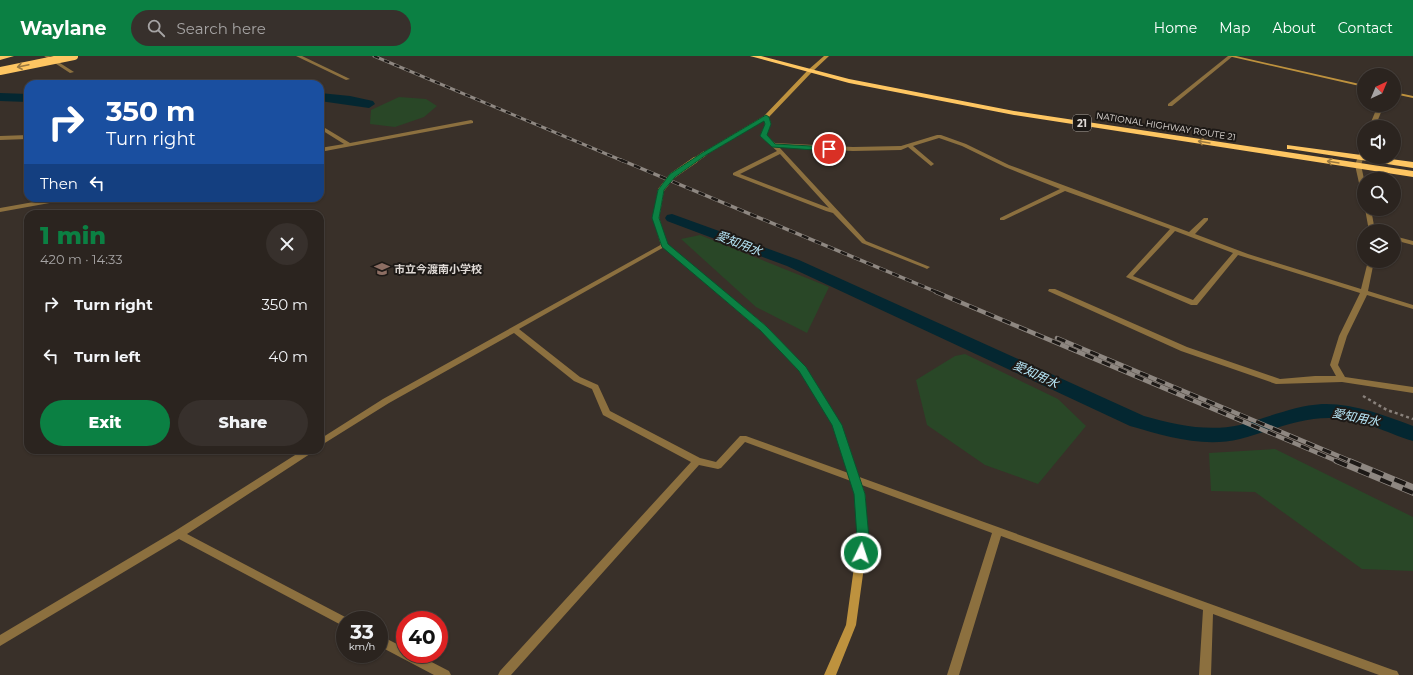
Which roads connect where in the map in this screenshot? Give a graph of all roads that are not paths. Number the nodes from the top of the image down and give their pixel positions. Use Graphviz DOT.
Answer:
graph roads {
  1 [pos="11,56"];
  2 [pos="46,56"];
  3 [pos="74,56"];
  4 [pos="298,56"];
  5 [pos="753,56"];
  6 [pos="779,56"];
  7 [pos="827,56"];
  8 [pos="1231,56"];
  9 [pos="0,58"];
  10 [pos="816,66"];
  11 [pos="0,71"];
  12 [pos="810,71"];
  13 [pos="72,72"];
  14 [pos="348,79"];
  15 [pos="1357,84"];
  16 [pos="1401,95"];
  17 [pos="1413,98"];
  18 [pos="1170,105"];
  19 [pos="766,117"];
  20 [pos="471,122"];
  21 [pos="324,129"];
  22 [pos="24,137"];
  23 [pos="0,138"];
  24 [pos="350,145"];
  25 [pos="774,145"];
  26 [pos="910,146"];
  27 [pos="324,149"];
  28 [pos="780,152"];
  29 [pos="1357,156"];
  30 [pos="1401,163"];
  31 [pos="931,164"];
  32 [pos="1358,165"];
  33 [pos="1413,165"];
  34 [pos="1360,172"];
  35 [pos="1413,174"];
  36 [pos="1064,189"];
  37 [pos="44,202"];
  38 [pos="0,210"];
  39 [pos="835,211"];
  40 [pos="1206,219"];
  41 [pos="1002,220"];
  42 [pos="1174,229"];
  43 [pos="1190,235"];
  44 [pos="1401,240"];
  45 [pos="1413,243"];
  46 [pos="664,245"];
  47 [pos="1238,252"];
  48 [pos="927,267"];
  49 [pos="1369,268"];
  50 [pos="1052,291"];
  51 [pos="1364,293"];
  52 [pos="1413,307"];
  53 [pos="514,329"];
  54 [pos="1342,379"];
  55 [pos="1413,390"];
  56 [pos="324,441"];
  57 [pos="304,454"];
  58 [pos="697,461"];
  59 [pos="854,478"];
  60 [pos="998,531"];
  61 [pos="179,534"];
  62 [pos="1208,609"];
  63 [pos="336,617"];
  64 [pos="0,641"];
  65 [pos="422,663"];
  66 [pos="445,675"];
  67 [pos="504,675"];
  68 [pos="830,675"];
  69 [pos="953,675"];
  70 [pos="1205,675"];
  71 [pos="1393,675"];
  1 -- 9 [label="highway"];
  2 -- 13 [label="street"];
  3 -- 11 [label="highway, one-way, bridge"];
  4 -- 14 [label="street"];
  5 -- 12 [label="highway, NATIONAL HIGHWAY ROUTE 21 / 21"];
  6 -- 10 [label="highway, NATIONAL HIGHWAY ROUTE 21 / 21"];
  7 -- 10 [label="street"];
  8 -- 15 [label="street"];
  8 -- 18 [label="street"];
  10 -- 12 [label="street"];
  10 -- 29 [label="highway, NATIONAL HIGHWAY ROUTE 21 / 21"];
  12 -- 19 [label="street"];
  32 -- 12 [label="highway, NATIONAL HIGHWAY ROUTE 21 / 21, one-way"];
  16 -- 17 [label="street"];
  19 -- 25 [label="street"];
  19 -- 46 [label="street, bridge"];
  20 -- 24 [label="street"];
  21 -- 24 [label="street"];
  22 -- 23 [label="street"];
  24 -- 27 [label="street"];
  25 -- 26 [label="street"];
  25 -- 28 [label="street"];
  26 -- 31 [label="street"];
  26 -- 36 [label="street"];
  28 -- 39 [label="street"];
  28 -- 39 [label="street"];
  30 -- 33 [label="highway, NATIONAL HIGHWAY ROUTE 21 / 21"];
  32 -- 34 [label="street"];
  32 -- 35 [label="highway, NATIONAL HIGHWAY ROUTE 21 / 21"];
  36 -- 41 [label="street"];
  36 -- 42 [label="street"];
  37 -- 38 [label="street"];
  39 -- 48 [label="street"];
  40 -- 43 [label="street"];
  42 -- 43 [label="street"];
  42 -- 47 [label="street"];
  43 -- 47 [label="street"];
  44 -- 45 [label="street"];
  46 -- 53 [label="street"];
  46 -- 59 [label="street"];
  47 -- 51 [label="street"];
  49 -- 51 [label="street"];
  50 -- 54 [label="street"];
  51 -- 52 [label="street"];
  51 -- 54 [label="street"];
  53 -- 56 [label="street"];
  53 -- 58 [label="street"];
  54 -- 55 [label="street"];
  57 -- 61 [label="street"];
  58 -- 59 [label="street"];
  58 -- 67 [label="street"];
  59 -- 60 [label="street"];
  59 -- 68 [label="street"];
  60 -- 62 [label="street"];
  60 -- 69 [label="street"];
  61 -- 63 [label="street"];
  61 -- 64 [label="street"];
  62 -- 70 [label="street"];
  62 -- 71 [label="street"];
  65 -- 66 [label="street"];
}
